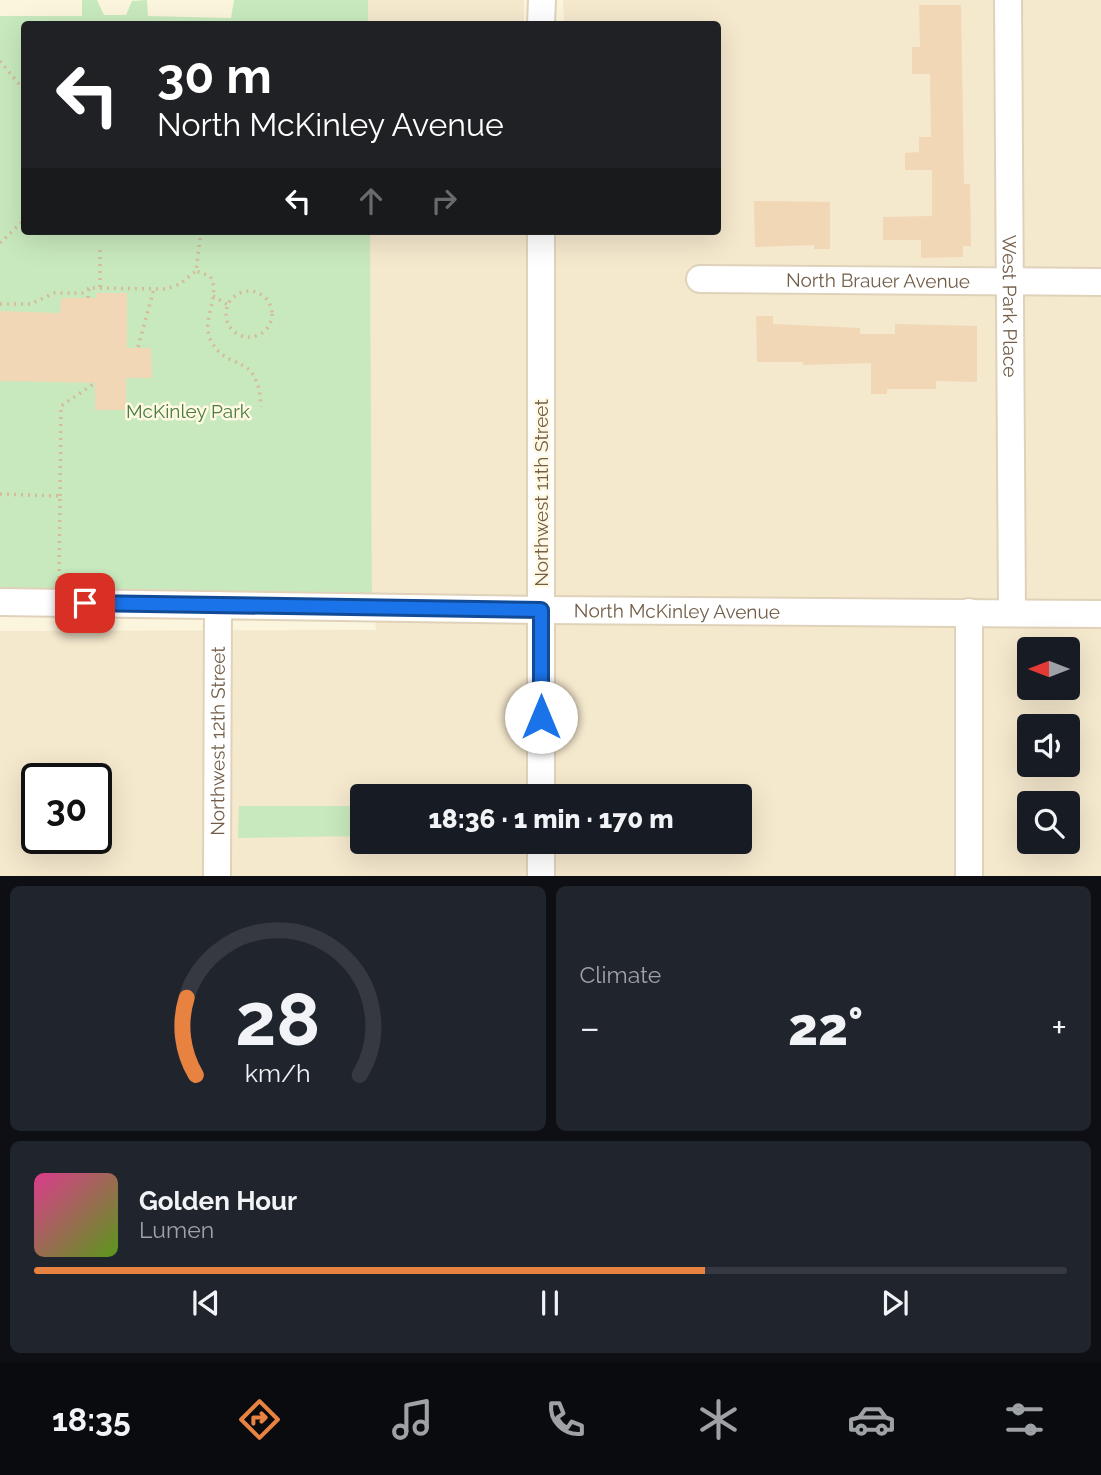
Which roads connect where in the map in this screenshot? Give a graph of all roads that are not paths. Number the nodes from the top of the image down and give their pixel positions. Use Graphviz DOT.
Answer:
graph roads {
  1 [pos="542,0"];
  2 [pos="1008,0"];
  3 [pos="541,21"];
  4 [pos="541,235"];
  5 [pos="700,279"];
  6 [pos="1010,282"];
  7 [pos="1101,282"];
  8 [pos="0,602"];
  9 [pos="218,605"];
  10 [pos="541,610"];
  11 [pos="969,612"];
  12 [pos="1012,613"];
  13 [pos="1101,614"];
  14 [pos="541,784"];
  15 [pos="541,854"];
  16 [pos="217,876"];
  17 [pos="541,876"];
  18 [pos="969,876"];
  1 -- 3 [label="street"];
  2 -- 6 [label="street, West Park Place"];
  4 -- 10 [label="street, Northwest 11th Street"];
  5 -- 6 [label="street, North Brauer Avenue"];
  6 -- 7 [label="street, North Brauer Avenue"];
  6 -- 12 [label="street, West Park Place"];
  8 -- 9 [label="street, North McKinley Avenue"];
  9 -- 10 [label="street, North McKinley Avenue"];
  9 -- 16 [label="street, Northwest 12th Street"];
  10 -- 11 [label="street, North McKinley Avenue"];
  10 -- 14 [label="street, Northwest 11th Street"];
  11 -- 12 [label="street, North McKinley Avenue"];
  11 -- 18 [label="street"];
  12 -- 13 [label="street, North McKinley Avenue"];
  15 -- 17 [label="street"];
}
